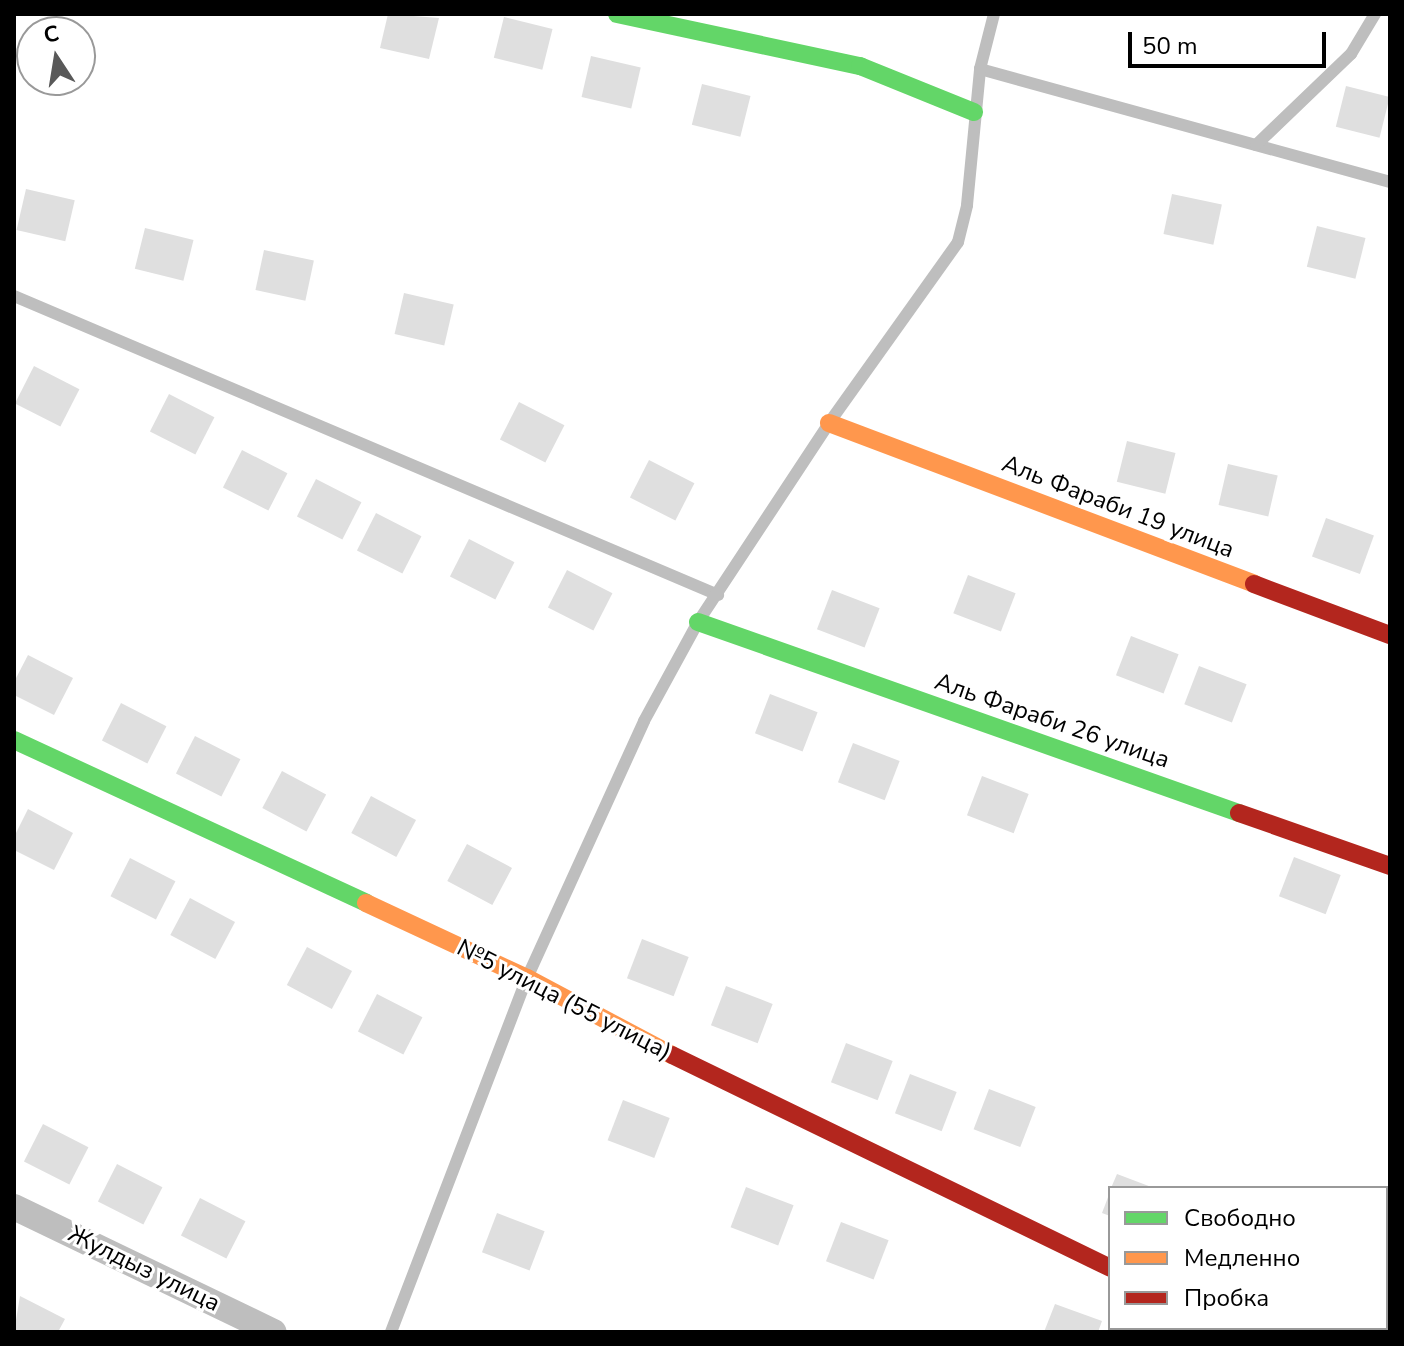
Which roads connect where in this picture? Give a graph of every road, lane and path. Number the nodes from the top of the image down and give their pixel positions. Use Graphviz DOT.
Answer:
graph roads {
  1 [pos="617,14"];
  2 [pos="994,14"];
  3 [pos="1375,14"];
  4 [pos="980,69"];
  5 [pos="974,112"];
  6 [pos="1256,145"];
  7 [pos="1390,182"];
  8 [pos="14,296"];
  9 [pos="829,423"];
  10 [pos="718,595"];
  11 [pos="698,622"];
  12 [pos="1390,635"];
  13 [pos="14,740"];
  14 [pos="1390,866"];
  15 [pos="527,978"];
  16 [pos="14,1207"];
  17 [pos="1108,1267"];
  18 [pos="274,1332"];
  19 [pos="391,1332"];
  1 -- 5 [label="street"];
  2 -- 4 [label="lane"];
  3 -- 6 [label="lane"];
  4 -- 5 [label="lane"];
  4 -- 6 [label="lane"];
  5 -- 9 [label="lane"];
  6 -- 7 [label="lane"];
  8 -- 10 [label="lane"];
  9 -- 10 [label="lane"];
  9 -- 12 [label="street, Аль Фараби 19 улица"];
  10 -- 11 [label="lane"];
  11 -- 14 [label="street, Аль Фараби 26 улица"];
  11 -- 15 [label="lane"];
  13 -- 15 [label="street, №5 улица (55 улица)"];
  15 -- 17 [label="street, №5 улица (55 улица)"];
  15 -- 19 [label="lane"];
  16 -- 18 [label="street, Жулдыз улица"];
}
